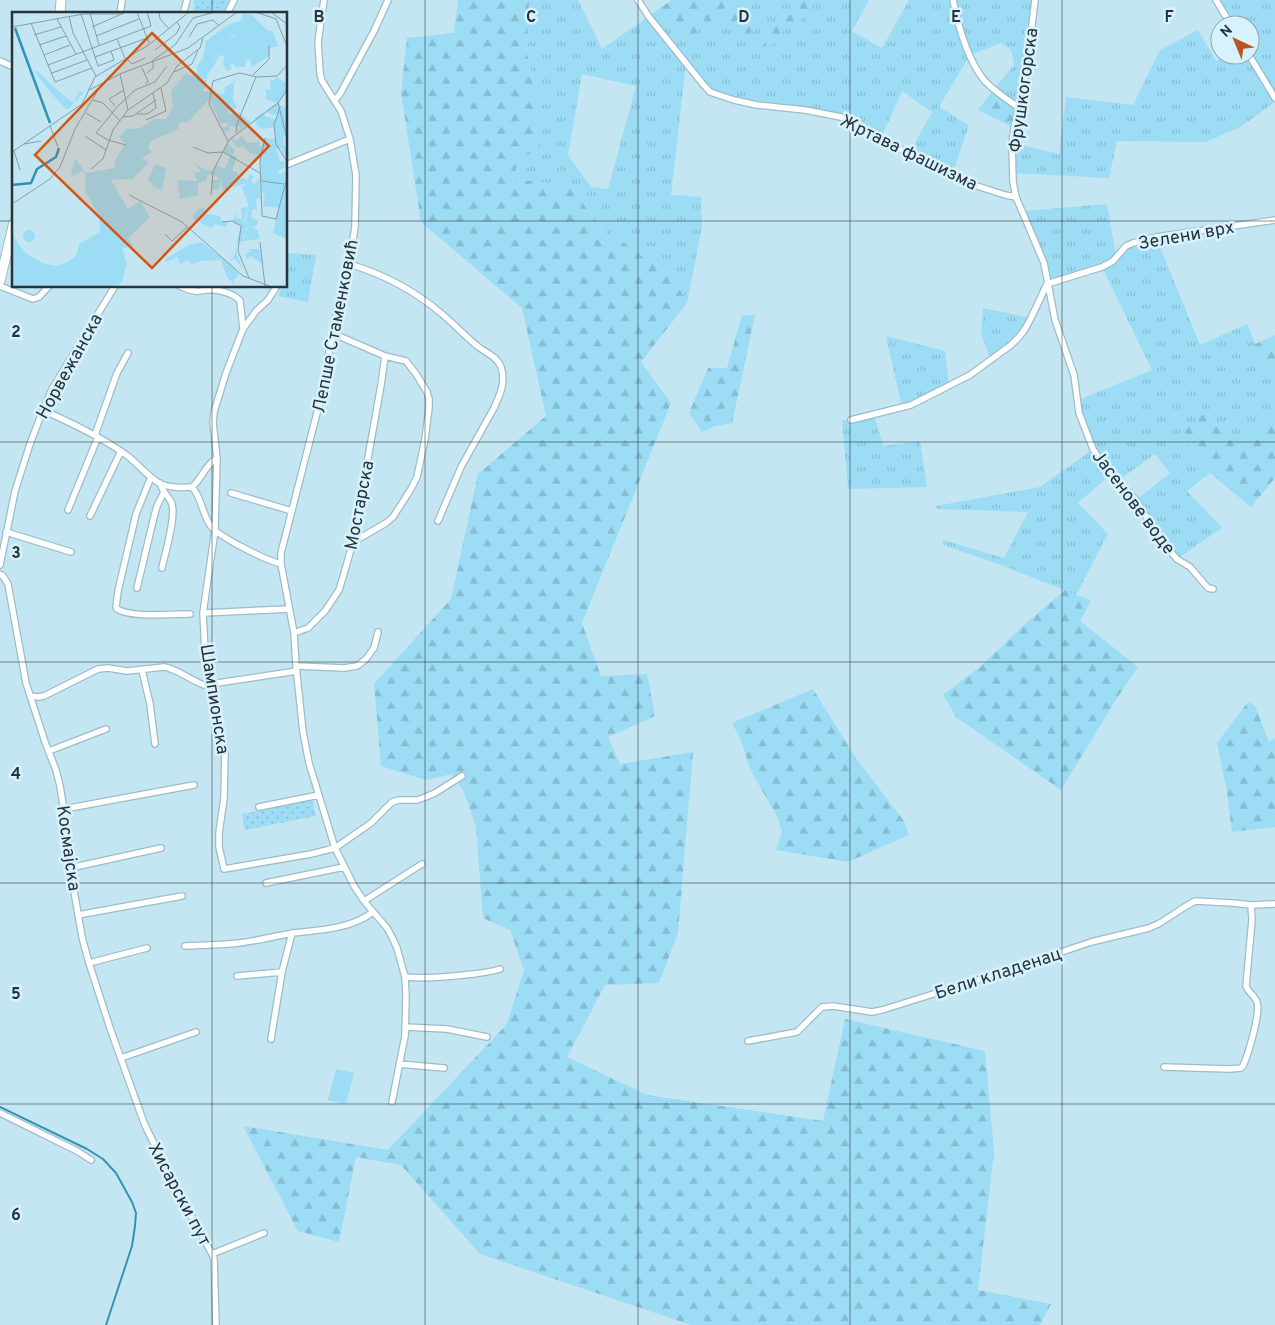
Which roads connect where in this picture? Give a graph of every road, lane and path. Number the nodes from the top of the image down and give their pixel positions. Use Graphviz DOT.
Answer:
graph roads {
  1 [pos="234,0"];
  2 [pos="324,0"];
  3 [pos="388,0"];
  4 [pos="638,0"];
  5 [pos="953,0"];
  6 [pos="1035,0"];
  7 [pos="1216,0"];
  8 [pos="228,12"];
  9 [pos="1225,15"];
  10 [pos="0,61"];
  11 [pos="1255,65"];
  12 [pos="12,66"];
  13 [pos="1275,98"];
  14 [pos="335,100"];
  15 [pos="1018,107"];
  16 [pos="350,139"];
  17 [pos="288,164"];
  18 [pos="1016,197"];
  19 [pos="1275,220"];
  20 [pos="12,230"];
  21 [pos="349,264"];
  22 [pos="0,281"];
  23 [pos="1047,284"];
  24 [pos="0,286"];
  25 [pos="47,288"];
  26 [pos="114,288"];
  27 [pos="186,288"];
  28 [pos="276,288"];
  29 [pos="243,329"];
  30 [pos="332,333"];
  31 [pos="128,354"];
  32 [pos="385,356"];
  33 [pos="43,410"];
  34 [pos="851,420"];
  35 [pos="96,436"];
  36 [pos="121,451"];
  37 [pos="217,458"];
  38 [pos="151,477"];
  39 [pos="160,484"];
  40 [pos="192,487"];
  41 [pos="164,492"];
  42 [pos="231,493"];
  43 [pos="68,510"];
  44 [pos="292,511"];
  45 [pos="90,516"];
  46 [pos="438,521"];
  47 [pos="215,530"];
  48 [pos="6,532"];
  49 [pos="353,542"];
  50 [pos="71,552"];
  51 [pos="281,564"];
  52 [pos="0,565"];
  53 [pos="162,568"];
  54 [pos="0,574"];
  55 [pos="137,588"];
  56 [pos="1213,589"];
  57 [pos="289,609"];
  58 [pos="203,613"];
  59 [pos="190,614"];
  60 [pos="378,632"];
  61 [pos="294,633"];
  62 [pos="296,668"];
  63 [pos="142,670"];
  64 [pos="209,685"];
  65 [pos="30,696"];
  66 [pos="106,729"];
  67 [pos="155,744"];
  68 [pos="49,751"];
  69 [pos="462,776"];
  70 [pos="194,784"];
  71 [pos="319,795"];
  72 [pos="259,807"];
  73 [pos="64,809"];
  74 [pos="160,848"];
  75 [pos="335,848"];
  76 [pos="422,864"];
  77 [pos="344,867"];
  78 [pos="70,868"];
  79 [pos="266,883"];
  80 [pos="182,896"];
  81 [pos="364,901"];
  82 [pos="1275,904"];
  83 [pos="1252,905"];
  84 [pos="373,912"];
  85 [pos="78,915"];
  86 [pos="292,934"];
  87 [pos="185,946"];
  88 [pos="147,948"];
  89 [pos="89,963"];
  90 [pos="500,969"];
  91 [pos="282,972"];
  92 [pos="237,976"];
  93 [pos="405,977"];
  94 [pos="405,1027"];
  95 [pos="196,1032"];
  96 [pos="487,1037"];
  97 [pos="271,1039"];
  98 [pos="748,1041"];
  99 [pos="121,1058"];
  100 [pos="399,1064"];
  101 [pos="1164,1067"];
  102 [pos="444,1068"];
  103 [pos="392,1102"];
  104 [pos="0,1113"];
  105 [pos="144,1123"];
  106 [pos="91,1160"];
  107 [pos="264,1234"];
  108 [pos="212,1254"];
  109 [pos="216,1325"];
  1 -- 8 [label="street"];
  2 -- 14 [label="street, Лепше Стаменковић"];
  3 -- 14 [label="street"];
  4 -- 18 [label="street, Жртава фашизма"];
  5 -- 15 [label="street"];
  6 -- 15 [label="street, Фрушкогорска"];
  7 -- 9 [label="street"];
  10 -- 12 [label="street"];
  11 -- 13 [label="street"];
  14 -- 16 [label="street, Лепше Стаменковић"];
  15 -- 18 [label="street, Фрушкогорска"];
  16 -- 17 [label="street"];
  16 -- 21 [label="street, Лепше Стаменковић"];
  18 -- 23 [label="street, Фрушкогорска"];
  19 -- 23 [label="street, Зелени врх"];
  20 -- 22 [label="main road"];
  21 -- 30 [label="street, Лепше Стаменковић"];
  21 -- 46 [label="street"];
  23 -- 34 [label="street"];
  23 -- 56 [label="street, Јасенове воде"];
  24 -- 25 [label="street"];
  26 -- 33 [label="street, Норвежанска"];
  27 -- 29 [label="street"];
  28 -- 29 [label="street"];
  29 -- 37 [label="street, Шампионска"];
  30 -- 32 [label="street"];
  30 -- 44 [label="street, Лепше Стаменковић"];
  31 -- 35 [label="street"];
  32 -- 49 [label="street, Мостарска"];
  32 -- 49 [label="street"];
  33 -- 35 [label="street"];
  33 -- 48 [label="street, Норвежанска"];
  35 -- 36 [label="street"];
  35 -- 43 [label="street"];
  36 -- 38 [label="street"];
  36 -- 45 [label="street"];
  37 -- 40 [label="street"];
  37 -- 47 [label="street, Шампионска"];
  38 -- 39 [label="street"];
  38 -- 59 [label="street"];
  39 -- 40 [label="street"];
  39 -- 41 [label="street"];
  40 -- 47 [label="street"];
  41 -- 53 [label="street"];
  41 -- 55 [label="street"];
  42 -- 44 [label="street"];
  44 -- 51 [label="street, Лепше Стаменковић"];
  47 -- 51 [label="street"];
  47 -- 58 [label="street, Шампионска"];
  48 -- 50 [label="street"];
  48 -- 52 [label="street, Норвежанска"];
  49 -- 61 [label="street, Мостарска"];
  51 -- 57 [label="street, Лепше Стаменковић"];
  54 -- 65 [label="street, Космајска"];
  57 -- 58 [label="street"];
  57 -- 61 [label="street, Лепше Стаменковић"];
  58 -- 64 [label="street, Шампионска"];
  60 -- 62 [label="street"];
  61 -- 62 [label="street, Лепше Стаменковић"];
  62 -- 64 [label="street"];
  62 -- 71 [label="street, Лепше Стаменковић"];
  63 -- 64 [label="street"];
  63 -- 65 [label="street"];
  63 -- 67 [label="street"];
  64 -- 75 [label="street, Шампионска"];
  65 -- 68 [label="street, Космајска"];
  66 -- 68 [label="street"];
  68 -- 73 [label="street, Космајска"];
  69 -- 75 [label="street"];
  70 -- 73 [label="street"];
  71 -- 72 [label="street"];
  71 -- 75 [label="street, Лепше Стаменковић"];
  73 -- 78 [label="street, Космајска"];
  74 -- 78 [label="street"];
  75 -- 77 [label="street, Лепше Стаменковић"];
  76 -- 81 [label="street"];
  77 -- 79 [label="street"];
  77 -- 81 [label="street, Лепше Стаменковић"];
  78 -- 85 [label="street, Космајска"];
  80 -- 85 [label="street"];
  81 -- 84 [label="street, Лепше Стаменковић"];
  82 -- 83 [label="street, Бели кладенац"];
  83 -- 98 [label="street, Бели кладенац"];
  83 -- 101 [label="street"];
  84 -- 86 [label="street"];
  84 -- 93 [label="street, Лепше Стаменковић"];
  85 -- 89 [label="street, Космајска"];
  86 -- 87 [label="street"];
  86 -- 91 [label="street"];
  88 -- 89 [label="street"];
  89 -- 99 [label="street, Космајска"];
  90 -- 93 [label="street"];
  91 -- 92 [label="street"];
  91 -- 97 [label="street"];
  93 -- 94 [label="street, Лепше Стаменковић"];
  94 -- 96 [label="street"];
  94 -- 100 [label="street, Лепше Стаменковић"];
  95 -- 99 [label="street"];
  99 -- 105 [label="street, Космајска"];
  100 -- 102 [label="street"];
  100 -- 103 [label="street, Лепше Стаменковић"];
  104 -- 106 [label="street"];
  105 -- 108 [label="street, Хисарски пут"];
  107 -- 108 [label="street"];
  108 -- 109 [label="street, Хисарски пут"];
}
